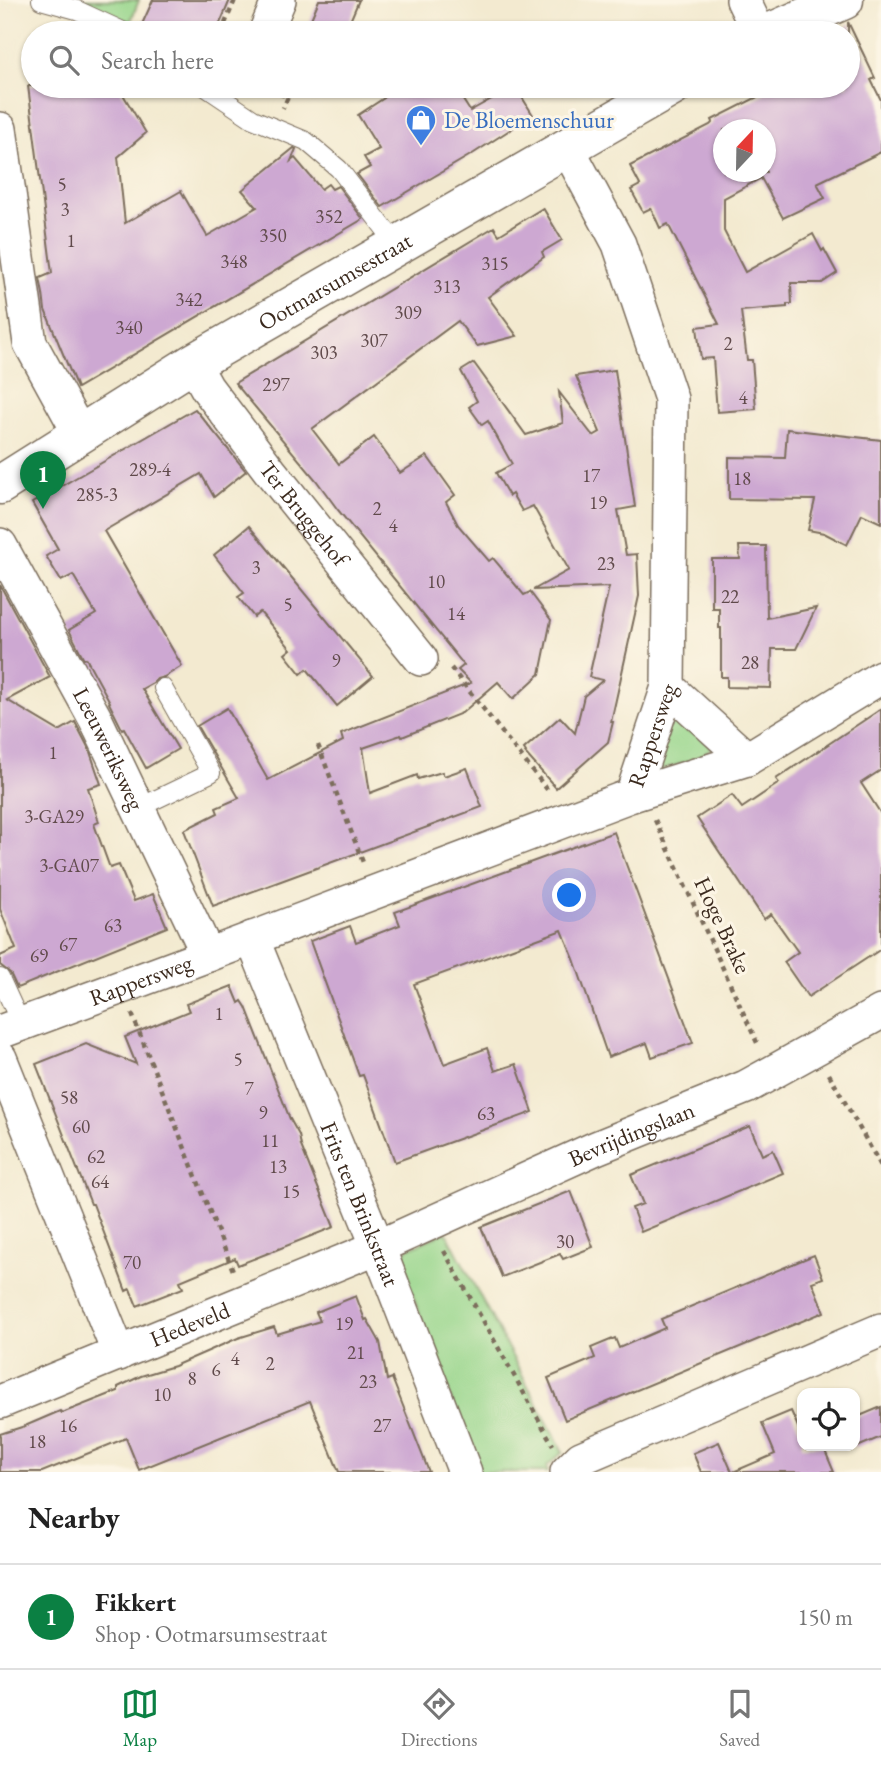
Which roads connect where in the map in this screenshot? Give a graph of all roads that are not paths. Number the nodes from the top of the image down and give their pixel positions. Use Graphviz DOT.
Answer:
graph roads {
  1 [pos="41,0"];
  2 [pos="279,0"];
  3 [pos="743,0"];
  4 [pos="845,0"];
  5 [pos="100,21"];
  6 [pos="270,21"];
  7 [pos="753,21"];
  8 [pos="797,21"];
  9 [pos="222,98"];
  10 [pos="653,98"];
  11 [pos="0,129"];
  12 [pos="566,147"];
  13 [pos="8,242"];
  14 [pos="397,245"];
  15 [pos="192,363"];
  16 [pos="80,435"];
  17 [pos="0,485"];
  18 [pos="0,545"];
  19 [pos="421,660"];
  20 [pos="881,677"];
  21 [pos="668,687"];
  22 [pos="163,688"];
  23 [pos="747,759"];
  24 [pos="637,793"];
  25 [pos="138,808"];
  26 [pos="252,938"];
  27 [pos="208,956"];
  28 [pos="0,978"];
  29 [pos="881,1012"];
  30 [pos="11,1028"];
  31 [pos="0,1058"];
  32 [pos="378,1247"];
  33 [pos="881,1330"];
  34 [pos="119,1354"];
  35 [pos="0,1402"];
  36 [pos="562,1463"];
  37 [pos="465,1472"];
  1 -- 5 [label="lane"];
  2 -- 6 [label="street"];
  3 -- 7 [label="street"];
  4 -- 8 [label="street"];
  9 -- 14 [label="lane"];
  10 -- 12 [label="street, Ootmarsumsestraat"];
  11 -- 13 [label="street"];
  12 -- 14 [label="street, Ootmarsumsestraat"];
  12 -- 21 [label="street, Rappersweg"];
  13 -- 16 [label="street"];
  14 -- 15 [label="street, Ootmarsumsestraat"];
  15 -- 16 [label="street, Ootmarsumsestraat"];
  15 -- 19 [label="street, Ter Bruggehof"];
  16 -- 17 [label="street, Ootmarsumsestraat"];
  18 -- 25 [label="street, Leeuweriksweg"];
  20 -- 23 [label="street"];
  21 -- 23 [label="street"];
  21 -- 24 [label="street, Rappersweg"];
  22 -- 25 [label="lane"];
  23 -- 24 [label="street"];
  24 -- 26 [label="street, Rappersweg"];
  25 -- 27 [label="street, Leeuweriksweg"];
  26 -- 27 [label="street, Rappersweg"];
  26 -- 32 [label="street, Frits ten Brinkstraat"];
  27 -- 30 [label="street, Rappersweg"];
  28 -- 30 [label="lane"];
  29 -- 32 [label="street, Bevrijdingslaan"];
  31 -- 34 [label="street"];
  32 -- 34 [label="street, Hedeveld"];
  32 -- 37 [label="street, Frits ten Brinkstraat"];
  33 -- 36 [label="street"];
  34 -- 35 [label="street, Hedeveld"];
}
